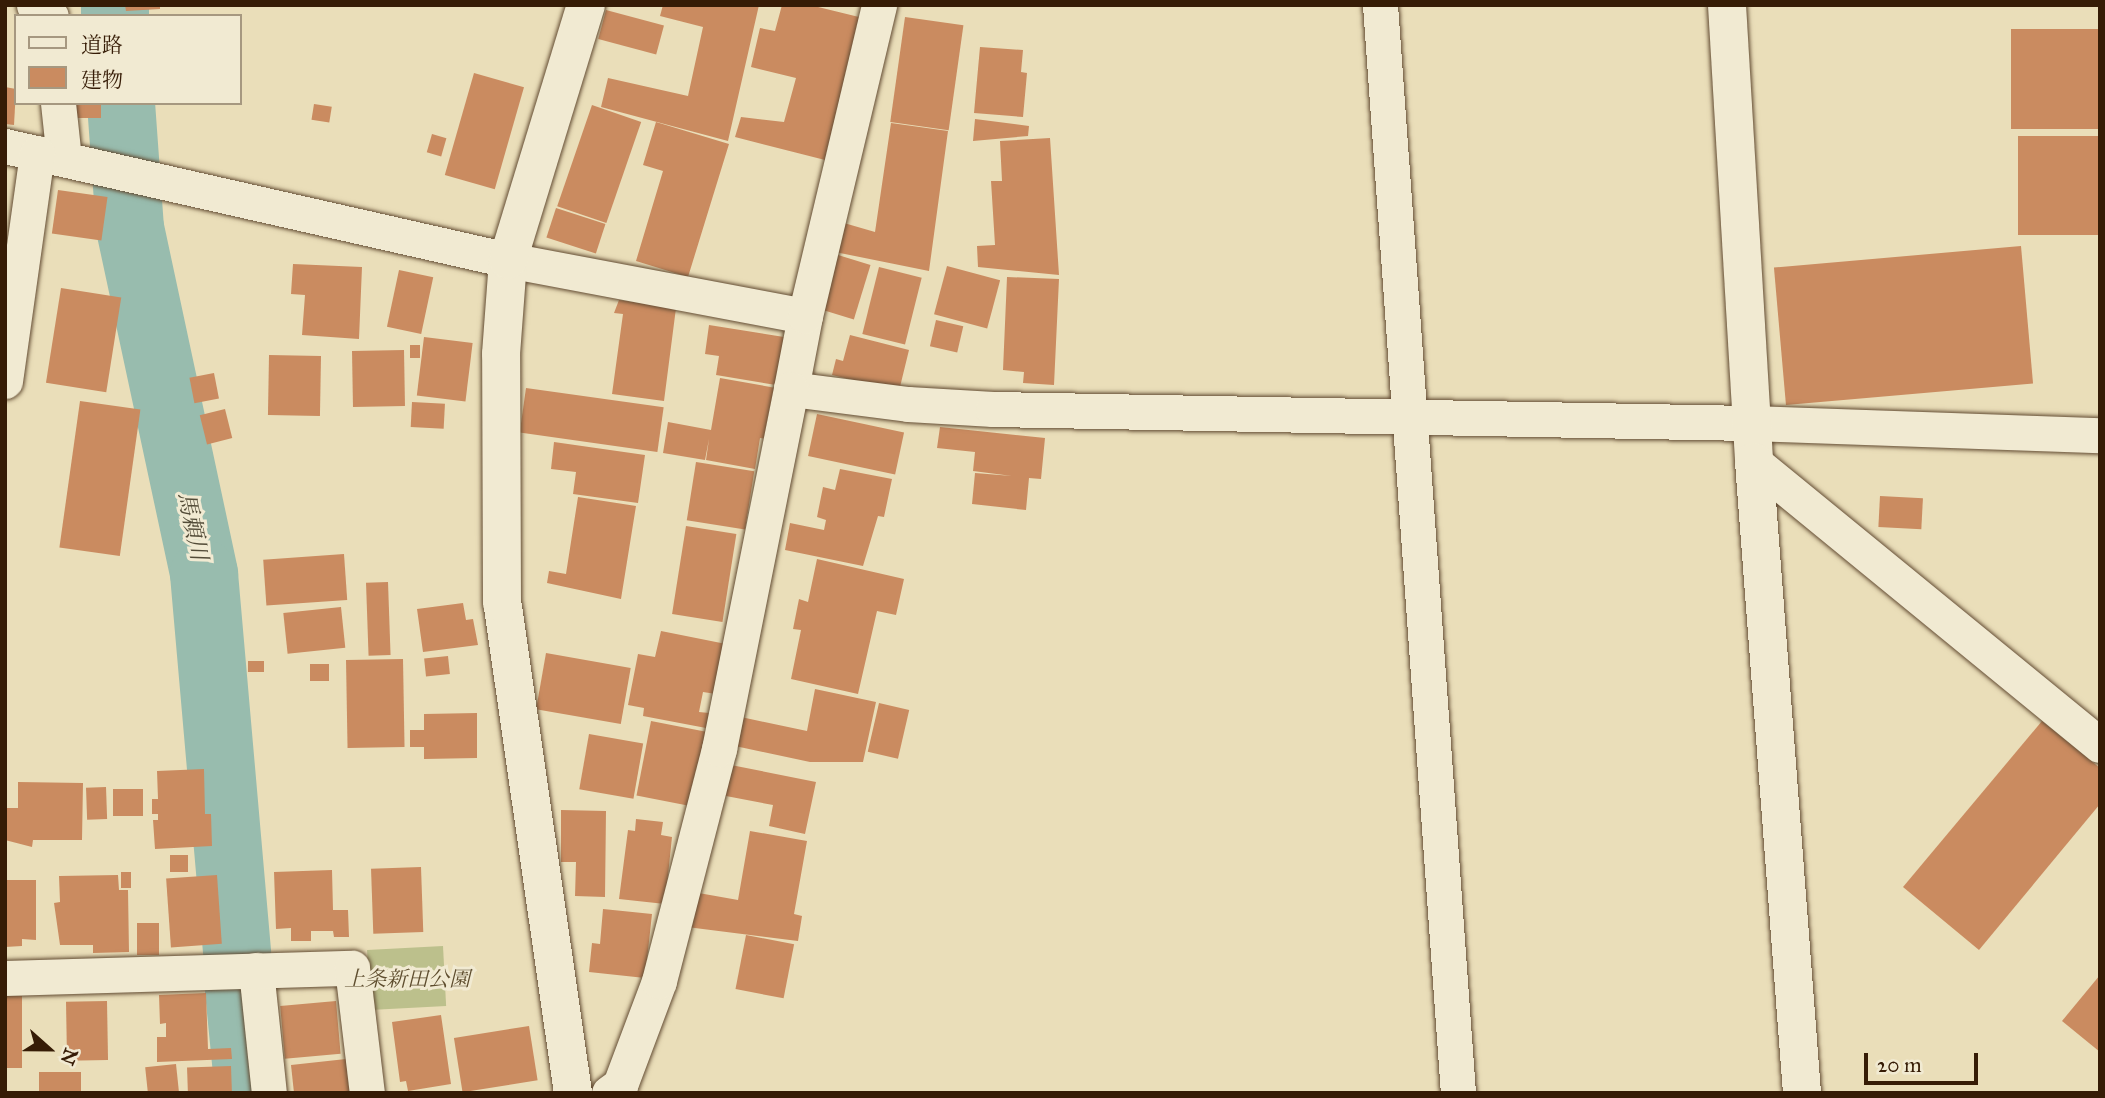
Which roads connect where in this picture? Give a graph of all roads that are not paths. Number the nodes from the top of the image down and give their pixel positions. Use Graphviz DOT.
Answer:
graph roads {
  1 [pos="586,5"];
  2 [pos="878,5"];
  3 [pos="1380,5"];
  4 [pos="1727,5"];
  5 [pos="57,105"];
  6 [pos="35,153"];
  7 [pos="508,260"];
  8 [pos="805,316"];
  9 [pos="5,381"];
  10 [pos="791,389"];
  11 [pos="1406,416"];
  12 [pos="1751,423"];
  13 [pos="2100,436"];
  14 [pos="1754,462"];
  15 [pos="2100,745"];
  16 [pos="256,970"];
  17 [pos="5,978"];
  18 [pos="269,1093"];
  19 [pos="367,1093"];
  20 [pos="573,1093"];
  21 [pos="609,1093"];
  22 [pos="1458,1093"];
  23 [pos="1802,1093"];
  1 -- 7 [label="street"];
  2 -- 8 [label="street"];
  3 -- 11 [label="street"];
  4 -- 12 [label="street"];
  5 -- 6 [label="street"];
  6 -- 7 [label="street"];
  6 -- 9 [label="street"];
  7 -- 8 [label="street"];
  7 -- 20 [label="street"];
  8 -- 10 [label="street"];
  10 -- 11 [label="street"];
  10 -- 21 [label="street"];
  11 -- 12 [label="street"];
  11 -- 22 [label="street"];
  12 -- 13 [label="street"];
  12 -- 14 [label="street"];
  14 -- 15 [label="street"];
  14 -- 23 [label="street"];
  16 -- 17 [label="street"];
  16 -- 18 [label="street"];
  16 -- 19 [label="street"];
}
